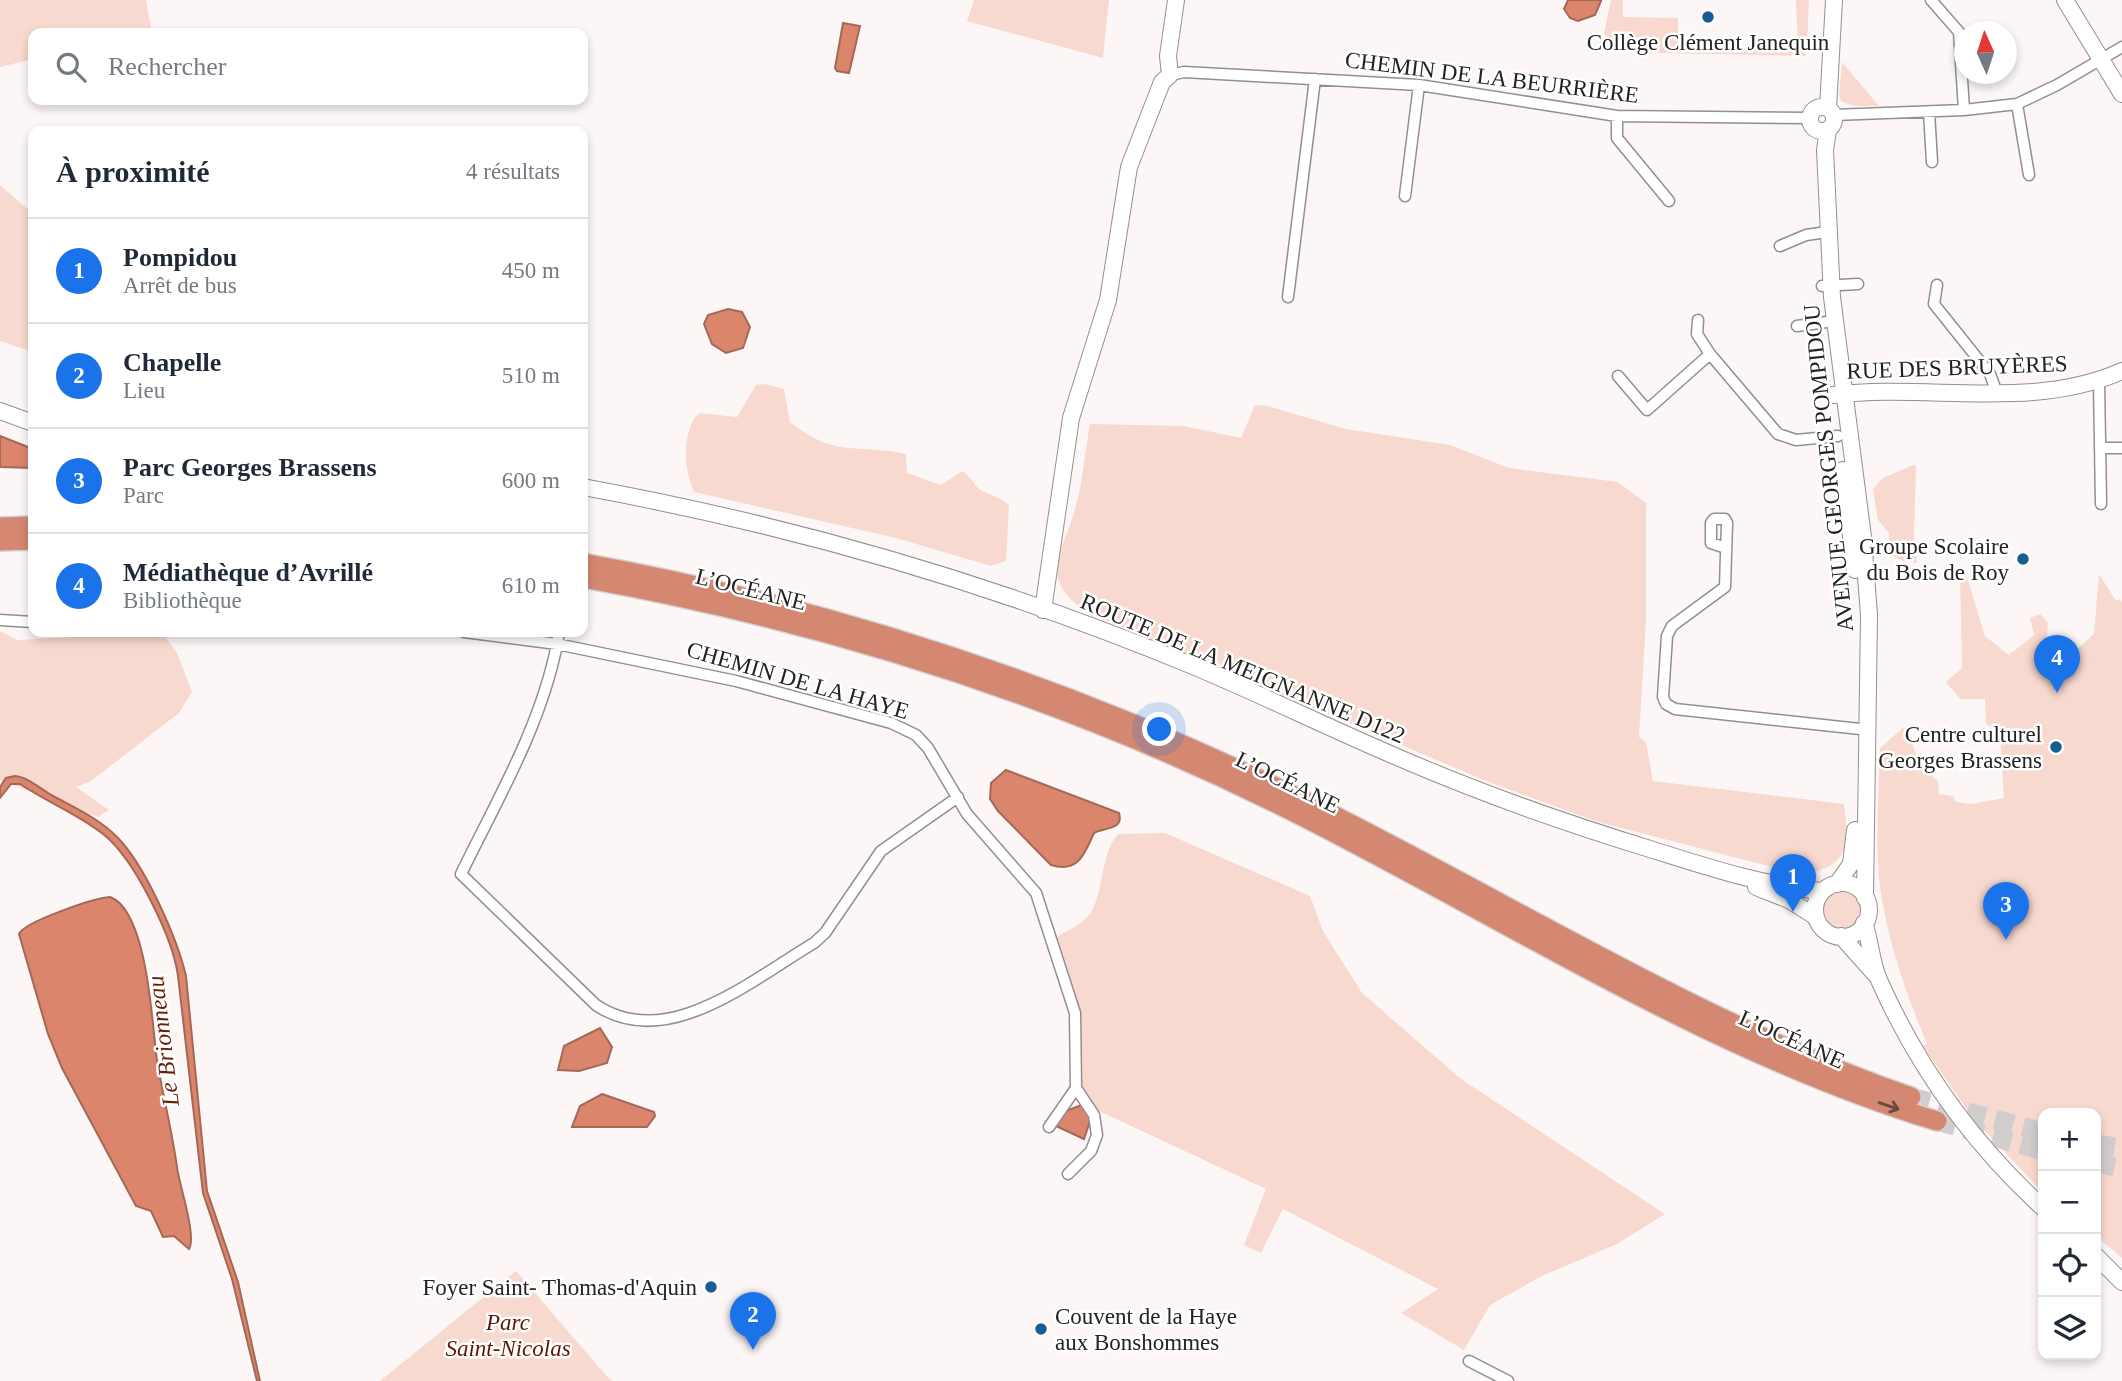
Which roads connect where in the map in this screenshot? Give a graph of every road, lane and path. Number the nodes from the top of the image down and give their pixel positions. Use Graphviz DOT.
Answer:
graph roads {
  1 [pos="1176,0"];
  2 [pos="1825,0"];
  3 [pos="1834,0"];
  4 [pos="1931,0"];
  5 [pos="2065,0"];
  6 [pos="2074,0"];
  7 [pos="2110,54"];
  8 [pos="1170,75"];
  9 [pos="2122,77"];
  10 [pos="1315,79"];
  11 [pos="1419,85"];
  12 [pos="2122,94"];
  13 [pos="2017,103"];
  14 [pos="1964,110"];
  15 [pos="1929,112"];
  16 [pos="1617,116"];
  17 [pos="1822,118"];
  18 [pos="1932,162"];
  19 [pos="2029,175"];
  20 [pos="1405,196"];
  21 [pos="1669,201"];
  22 [pos="1823,232"];
  23 [pos="1780,246"];
  24 [pos="1858,284"];
  25 [pos="1937,285"];
  26 [pos="1826,286"];
  27 [pos="1288,297"];
  28 [pos="1698,320"];
  29 [pos="1830,321"];
  30 [pos="1797,326"];
  31 [pos="1710,354"];
  32 [pos="2122,371"];
  33 [pos="1618,376"];
  34 [pos="2099,381"];
  35 [pos="1997,393"];
  36 [pos="1838,394"];
  37 [pos="0,411"];
  38 [pos="28,421"];
  39 [pos="1839,436"];
  40 [pos="2101,448"];
  41 [pos="2122,448"];
  42 [pos="588,490"];
  43 [pos="2101,504"];
  44 [pos="28,526"];
  45 [pos="0,527"];
  46 [pos="28,540"];
  47 [pos="0,541"];
  48 [pos="1726,548"];
  49 [pos="588,565"];
  50 [pos="588,579"];
  51 [pos="1043,610"];
  52 [pos="0,621"];
  53 [pos="28,622"];
  54 [pos="503,637"];
  55 [pos="558,637"];
  56 [pos="557,644"];
  57 [pos="1860,729"];
  58 [pos="958,797"];
  59 [pos="1717,870"];
  60 [pos="1830,887"];
  61 [pos="1865,898"];
  62 [pos="1816,917"];
  63 [pos="1864,923"];
  64 [pos="1841,936"];
  65 [pos="1879,979"];
  66 [pos="1076,1088"];
  67 [pos="1912,1097"];
  68 [pos="1937,1121"];
  69 [pos="1049,1127"];
  70 [pos="1068,1174"];
  71 [pos="2038,1203"];
  72 [pos="2101,1257"];
  73 [pos="2101,1259"];
  74 [pos="2122,1270"];
  75 [pos="2122,1282"];
  76 [pos="1469,1361"];
  77 [pos="1508,1381"];
  1 -- 8 [label="street"];
  2 -- 17 [label="street, AVENUE GEORGES POMPIDOU"];
  3 -- 17 [label="street, AVENUE GEORGES POMPIDOU"];
  4 -- 14 [label="street"];
  5 -- 7 [label="street"];
  6 -- 7 [label="street"];
  7 -- 9 [label="street"];
  7 -- 12 [label="street"];
  7 -- 13 [label="street, CHEMIN DE LA BEURRIÈRE"];
  8 -- 10 [label="street, CHEMIN DE LA BEURRIÈRE"];
  8 -- 51 [label="street"];
  10 -- 11 [label="street, CHEMIN DE LA BEURRIÈRE"];
  10 -- 27 [label="street"];
  11 -- 16 [label="street, CHEMIN DE LA BEURRIÈRE"];
  11 -- 20 [label="street"];
  13 -- 14 [label="street, CHEMIN DE LA BEURRIÈRE"];
  13 -- 19 [label="street"];
  14 -- 15 [label="street, CHEMIN DE LA BEURRIÈRE"];
  15 -- 17 [label="street, CHEMIN DE LA BEURRIÈRE"];
  15 -- 18 [label="street"];
  16 -- 17 [label="street, CHEMIN DE LA BEURRIÈRE"];
  16 -- 21 [label="street"];
  17 -- 22 [label="street, AVENUE GEORGES POMPIDOU"];
  22 -- 23 [label="street"];
  22 -- 26 [label="street, AVENUE GEORGES POMPIDOU"];
  24 -- 26 [label="street, AVENUE GEORGES POMPIDOU"];
  25 -- 35 [label="street"];
  26 -- 29 [label="street, AVENUE GEORGES POMPIDOU"];
  28 -- 31 [label="street"];
  29 -- 30 [label="street"];
  29 -- 36 [label="street, AVENUE GEORGES POMPIDOU"];
  31 -- 33 [label="street"];
  31 -- 39 [label="street"];
  32 -- 34 [label="street, RUE DES BRUYÈRES"];
  34 -- 35 [label="street, RUE DES BRUYÈRES"];
  34 -- 40 [label="street"];
  35 -- 36 [label="street, RUE DES BRUYÈRES"];
  36 -- 39 [label="street, AVENUE GEORGES POMPIDOU"];
  36 -- 61 [label="street, AVENUE GEORGES POMPIDOU"];
  37 -- 38 [label="street"];
  39 -- 57 [label="street, AVENUE GEORGES POMPIDOU"];
  40 -- 41 [label="street"];
  40 -- 43 [label="street"];
  42 -- 51 [label="street, ROUTE DE LA MEIGNANNE D122"];
  44 -- 45 [label="highway"];
  46 -- 47 [label="highway"];
  48 -- 57 [label="street"];
  49 -- 67 [label="highway, L’OCÉANE"];
  50 -- 68 [label="highway, L’OCÉANE, one-way"];
  51 -- 59 [label="street, ROUTE DE LA MEIGNANNE D122"];
  52 -- 53 [label="street"];
  54 -- 56 [label="street, CHEMIN DE LA HAYE"];
  55 -- 56 [label="street"];
  56 -- 58 [label="street, CHEMIN DE LA HAYE"];
  56 -- 58 [label="street"];
  57 -- 60 [label="street, AVENUE GEORGES POMPIDOU"];
  58 -- 66 [label="street, CHEMIN DE LA HAYE"];
  59 -- 60 [label="street"];
  59 -- 62 [label="street"];
  60 -- 61 [label="street"];
  60 -- 62 [label="street"];
  61 -- 63 [label="street"];
  62 -- 64 [label="street"];
  63 -- 64 [label="street"];
  63 -- 65 [label="street"];
  64 -- 65 [label="street"];
  65 -- 71 [label="street"];
  66 -- 69 [label="street"];
  66 -- 70 [label="street"];
  72 -- 74 [label="street"];
  73 -- 75 [label="street"];
  76 -- 77 [label="street"];
}
